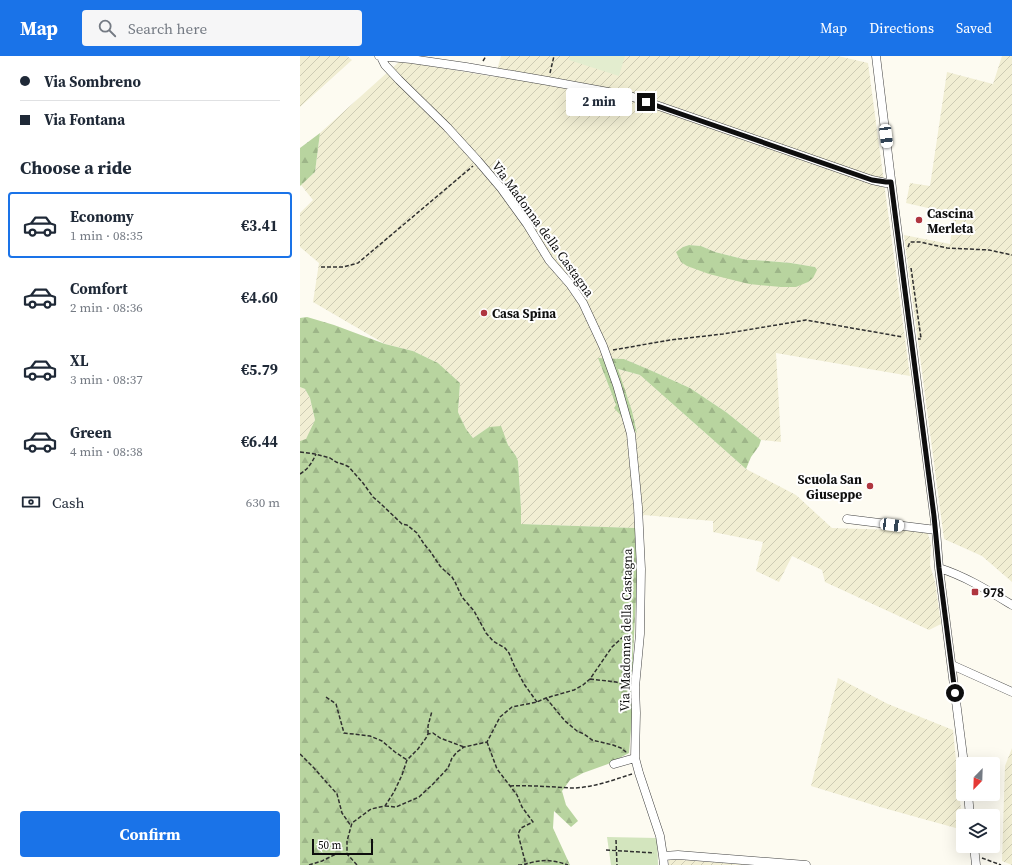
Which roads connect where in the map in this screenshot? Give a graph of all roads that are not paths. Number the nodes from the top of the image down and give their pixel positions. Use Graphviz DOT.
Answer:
graph roads {
  1 [pos="380,56"];
  2 [pos="876,56"];
  3 [pos="891,182"];
  4 [pos="847,519"];
  5 [pos="936,530"];
  6 [pos="939,568"];
  7 [pos="1012,605"];
  8 [pos="952,665"];
  9 [pos="1012,692"];
  10 [pos="635,755"];
  11 [pos="963,757"];
  12 [pos="614,764"];
  13 [pos="975,853"];
  14 [pos="663,855"];
  15 [pos="664,865"];
  16 [pos="806,865"];
  17 [pos="976,865"];
  1 -- 3 [label="street"];
  1 -- 10 [label="street, Via Madonna della Castagna"];
  2 -- 3 [label="street"];
  3 -- 5 [label="street"];
  4 -- 5 [label="street"];
  5 -- 6 [label="street"];
  6 -- 7 [label="street"];
  6 -- 8 [label="street"];
  8 -- 9 [label="street"];
  8 -- 11 [label="street"];
  10 -- 12 [label="street"];
  10 -- 14 [label="street, Via Madonna della Castagna"];
  13 -- 17 [label="street"];
  14 -- 15 [label="street, Via Madonna della Castagna"];
  14 -- 16 [label="street"];
}
